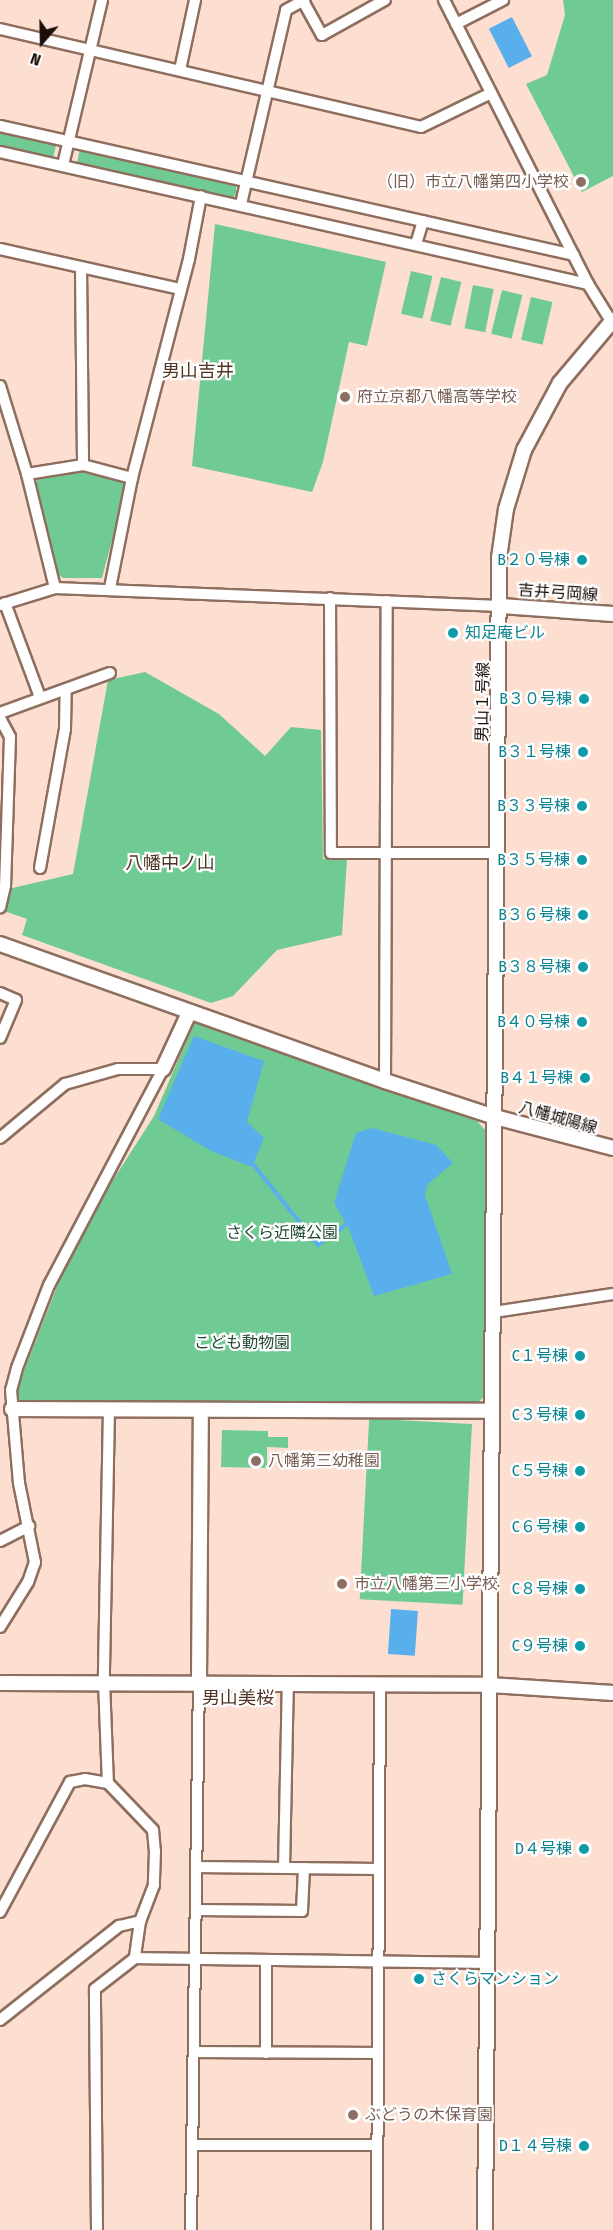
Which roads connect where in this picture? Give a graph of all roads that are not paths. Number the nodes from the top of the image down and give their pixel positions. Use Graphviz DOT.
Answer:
graph roads {
  1 [pos="102,0"];
  2 [pos="195,0"];
  3 [pos="303,0"];
  4 [pos="385,0"];
  5 [pos="444,0"];
  6 [pos="503,0"];
  7 [pos="456,24"];
  8 [pos="0,29"];
  9 [pos="90,49"];
  10 [pos="180,70"];
  11 [pos="266,91"];
  12 [pos="491,93"];
  13 [pos="0,126"];
  14 [pos="69,141"];
  15 [pos="0,152"];
  16 [pos="63,165"];
  17 [pos="246,182"];
  18 [pos="201,196"];
  19 [pos="241,204"];
  20 [pos="423,221"];
  21 [pos="416,244"];
  22 [pos="0,249"];
  23 [pos="574,255"];
  24 [pos="81,268"];
  25 [pos="588,284"];
  26 [pos="180,289"];
  27 [pos="612,321"];
  28 [pos="0,387"];
  29 [pos="83,465"];
  30 [pos="27,474"];
  31 [pos="132,478"];
  32 [pos="55,588"];
  33 [pos="110,588"];
  34 [pos="330,598"];
  35 [pos="387,601"];
  36 [pos="3,604"];
  37 [pos="501,606"];
  38 [pos="613,614"];
  39 [pos="110,672"];
  40 [pos="66,690"];
  41 [pos="40,697"];
  42 [pos="0,713"];
  43 [pos="0,718"];
  44 [pos="498,853"];
  45 [pos="386,854"];
  46 [pos="40,868"];
  47 [pos="0,907"];
  48 [pos="0,944"];
  49 [pos="0,993"];
  50 [pos="189,1012"];
  51 [pos="0,1038"];
  52 [pos="163,1069"];
  53 [pos="385,1081"];
  54 [pos="495,1117"];
  55 [pos="0,1138"];
  56 [pos="613,1148"];
  57 [pos="613,1294"];
  58 [pos="494,1312"];
  59 [pos="12,1408"];
  60 [pos="109,1409"];
  61 [pos="201,1410"];
  62 [pos="492,1411"];
  63 [pos="29,1527"];
  64 [pos="0,1541"];
  65 [pos="0,1627"];
  66 [pos="104,1681"];
  67 [pos="199,1681"];
  68 [pos="0,1683"];
  69 [pos="288,1683"];
  70 [pos="380,1684"];
  71 [pos="490,1685"];
  72 [pos="613,1693"];
  73 [pos="108,1783"];
  74 [pos="196,1867"];
  75 [pos="284,1868"];
  76 [pos="304,1868"];
  77 [pos="379,1869"];
  78 [pos="196,1910"];
  79 [pos="0,1911"];
  80 [pos="141,1922"];
  81 [pos="135,1958"];
  82 [pos="195,1959"];
  83 [pos="378,1960"];
  84 [pos="266,1961"];
  85 [pos="487,1963"];
  86 [pos="0,2020"];
  87 [pos="194,2052"];
  88 [pos="266,2053"];
  89 [pos="378,2053"];
  90 [pos="193,2145"];
  91 [pos="378,2145"];
  92 [pos="97,2230"];
  93 [pos="191,2230"];
  94 [pos="377,2230"];
  95 [pos="485,2230"];
  1 -- 9 [label="street"];
  2 -- 10 [label="street"];
  3 -- 4 [label="street"];
  3 -- 11 [label="street"];
  5 -- 7 [label="street"];
  6 -- 7 [label="street"];
  7 -- 12 [label="street"];
  8 -- 9 [label="street"];
  9 -- 10 [label="street"];
  9 -- 14 [label="street"];
  10 -- 11 [label="street"];
  11 -- 12 [label="street"];
  11 -- 17 [label="street"];
  12 -- 23 [label="street"];
  13 -- 14 [label="street"];
  14 -- 16 [label="street"];
  14 -- 17 [label="street"];
  15 -- 16 [label="street"];
  16 -- 18 [label="street"];
  17 -- 19 [label="street"];
  17 -- 20 [label="street"];
  18 -- 19 [label="street"];
  18 -- 26 [label="street"];
  19 -- 21 [label="street"];
  20 -- 21 [label="street"];
  20 -- 23 [label="street"];
  21 -- 25 [label="street"];
  22 -- 24 [label="street"];
  23 -- 25 [label="street"];
  24 -- 26 [label="street"];
  24 -- 29 [label="street"];
  25 -- 27 [label="street"];
  26 -- 31 [label="street"];
  27 -- 37 [label="street, 男山１号線"];
  28 -- 30 [label="street"];
  29 -- 30 [label="street"];
  29 -- 31 [label="street"];
  30 -- 32 [label="street"];
  31 -- 33 [label="street"];
  32 -- 33 [label="street"];
  32 -- 36 [label="street"];
  33 -- 34 [label="street"];
  34 -- 35 [label="street"];
  34 -- 45 [label="street"];
  35 -- 37 [label="street"];
  35 -- 45 [label="street"];
  36 -- 41 [label="street"];
  37 -- 38 [label="street, 吉井弓岡線"];
  37 -- 44 [label="street, 男山１号線"];
  39 -- 40 [label="street"];
  40 -- 41 [label="street"];
  40 -- 46 [label="street"];
  41 -- 42 [label="street"];
  43 -- 47 [label="street"];
  44 -- 45 [label="street"];
  44 -- 54 [label="street, 男山１号線"];
  45 -- 53 [label="street"];
  48 -- 50 [label="street, 八幡城陽線"];
  49 -- 51 [label="street"];
  50 -- 52 [label="street"];
  50 -- 53 [label="street, 八幡城陽線"];
  52 -- 55 [label="street"];
  52 -- 59 [label="street"];
  53 -- 54 [label="street, 八幡城陽線"];
  54 -- 56 [label="street, 八幡城陽線"];
  54 -- 58 [label="street, 男山１号線"];
  57 -- 58 [label="street"];
  58 -- 62 [label="street, 男山１号線"];
  59 -- 60 [label="street"];
  59 -- 63 [label="street"];
  60 -- 61 [label="street"];
  60 -- 66 [label="street"];
  61 -- 62 [label="street"];
  61 -- 67 [label="street"];
  62 -- 71 [label="street, 男山１号線"];
  63 -- 64 [label="street"];
  63 -- 65 [label="street"];
  66 -- 67 [label="street"];
  66 -- 68 [label="street"];
  66 -- 73 [label="street"];
  67 -- 69 [label="street"];
  67 -- 74 [label="street"];
  69 -- 70 [label="street"];
  69 -- 75 [label="street"];
  70 -- 71 [label="street"];
  70 -- 77 [label="street"];
  71 -- 72 [label="street"];
  71 -- 85 [label="street, 男山１号線"];
  73 -- 79 [label="street"];
  73 -- 80 [label="street"];
  74 -- 75 [label="street"];
  74 -- 78 [label="street"];
  75 -- 76 [label="street"];
  76 -- 77 [label="street"];
  76 -- 78 [label="street"];
  77 -- 83 [label="street"];
  78 -- 82 [label="street"];
  80 -- 81 [label="street"];
  80 -- 86 [label="street"];
  81 -- 82 [label="street"];
  81 -- 92 [label="street"];
  82 -- 84 [label="street"];
  82 -- 87 [label="street"];
  83 -- 84 [label="street"];
  83 -- 85 [label="street"];
  83 -- 89 [label="street"];
  84 -- 88 [label="street"];
  85 -- 95 [label="street, 男山１号線"];
  87 -- 88 [label="street"];
  87 -- 90 [label="street"];
  88 -- 89 [label="street"];
  89 -- 91 [label="street"];
  90 -- 91 [label="street"];
  90 -- 93 [label="street"];
  91 -- 94 [label="street"];
}
